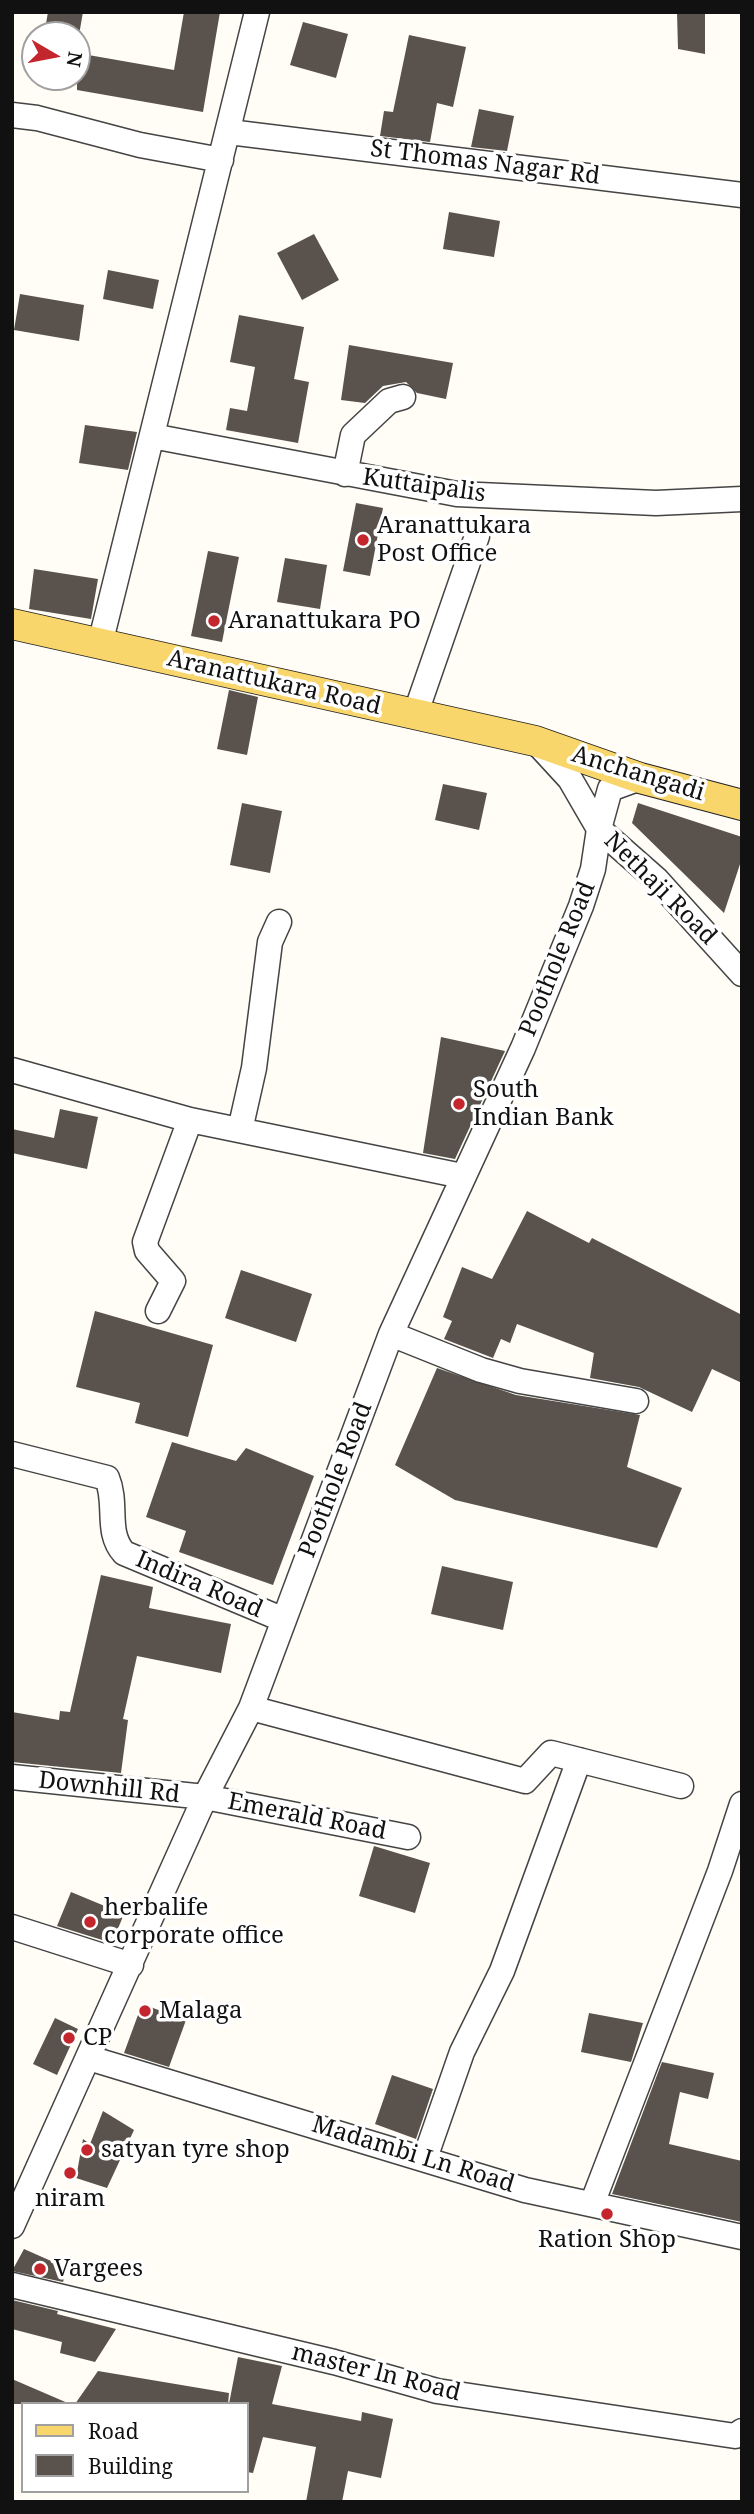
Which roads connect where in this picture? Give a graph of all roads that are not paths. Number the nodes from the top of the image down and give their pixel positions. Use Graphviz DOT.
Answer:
graph roads {
  1 [pos="257,12"];
  2 [pos="12,115"];
  3 [pos="229,132"];
  4 [pos="221,160"];
  5 [pos="742,195"];
  6 [pos="403,397"];
  7 [pos="152,436"];
  8 [pos="345,474"];
  9 [pos="742,499"];
  10 [pos="477,536"];
  11 [pos="12,624"];
  12 [pos="100,644"];
  13 [pos="415,715"];
  14 [pos="535,741"];
  15 [pos="640,778"];
  16 [pos="742,805"];
  17 [pos="599,829"];
  18 [pos="279,922"];
  19 [pos="742,974"];
  20 [pos="12,1070"];
  21 [pos="190,1120"];
  22 [pos="240,1130"];
  23 [pos="462,1176"];
  24 [pos="158,1311"];
  25 [pos="391,1334"];
  26 [pos="636,1401"];
  27 [pos="12,1454"];
  28 [pos="284,1620"];
  29 [pos="251,1708"];
  30 [pos="579,1760"];
  31 [pos="12,1777"];
  32 [pos="681,1786"];
  33 [pos="205,1797"];
  34 [pos="742,1804"];
  35 [pos="408,1837"];
  36 [pos="12,1927"];
  37 [pos="131,1965"];
  38 [pos="89,2058"];
  39 [pos="425,2158"];
  40 [pos="18,2199"];
  41 [pos="592,2204"];
  42 [pos="12,2226"];
  43 [pos="742,2237"];
  44 [pos="12,2285"];
  45 [pos="742,2431"];
  1 -- 3 [label="street"];
  2 -- 4 [label="street"];
  3 -- 4 [label="street"];
  3 -- 5 [label="street, St Thomas Nagar Rd"];
  4 -- 7 [label="street"];
  6 -- 8 [label="street"];
  7 -- 8 [label="street, Kuttaipalis"];
  7 -- 12 [label="street"];
  8 -- 9 [label="street, Kuttaipalis"];
  10 -- 13 [label="street"];
  11 -- 12 [label="main road, Aranattukara Road"];
  12 -- 13 [label="main road, Aranattukara Road"];
  13 -- 14 [label="main road, Aranattukara Road"];
  14 -- 15 [label="main road, Anchangadi"];
  14 -- 17 [label="street"];
  15 -- 16 [label="main road, Anchangadi"];
  15 -- 17 [label="street, Nethaji Road"];
  17 -- 19 [label="street, Nethaji Road"];
  17 -- 23 [label="street, Poothole Road"];
  18 -- 22 [label="street"];
  20 -- 21 [label="street"];
  21 -- 22 [label="street"];
  21 -- 24 [label="street"];
  22 -- 23 [label="street"];
  23 -- 25 [label="street, Poothole Road"];
  25 -- 26 [label="street"];
  25 -- 28 [label="street, Poothole Road"];
  27 -- 28 [label="street, Indira Road"];
  28 -- 29 [label="street, Poothole Road"];
  29 -- 30 [label="street"];
  29 -- 33 [label="street, Poothole Road"];
  30 -- 32 [label="street"];
  30 -- 39 [label="street"];
  31 -- 33 [label="street, Downhill Rd"];
  33 -- 35 [label="street, Emerald Road"];
  33 -- 37 [label="street, Poothole Road"];
  34 -- 41 [label="street"];
  36 -- 37 [label="street"];
  37 -- 38 [label="street, Poothole Road"];
  38 -- 39 [label="street, Madambi Ln Road"];
  38 -- 40 [label="street, Poothole Road"];
  39 -- 41 [label="street, Madambi Ln Road"];
  40 -- 42 [label="street, Poothole Road"];
  41 -- 43 [label="street, Madambi Ln Road"];
  44 -- 45 [label="street, master ln Road"];
}
